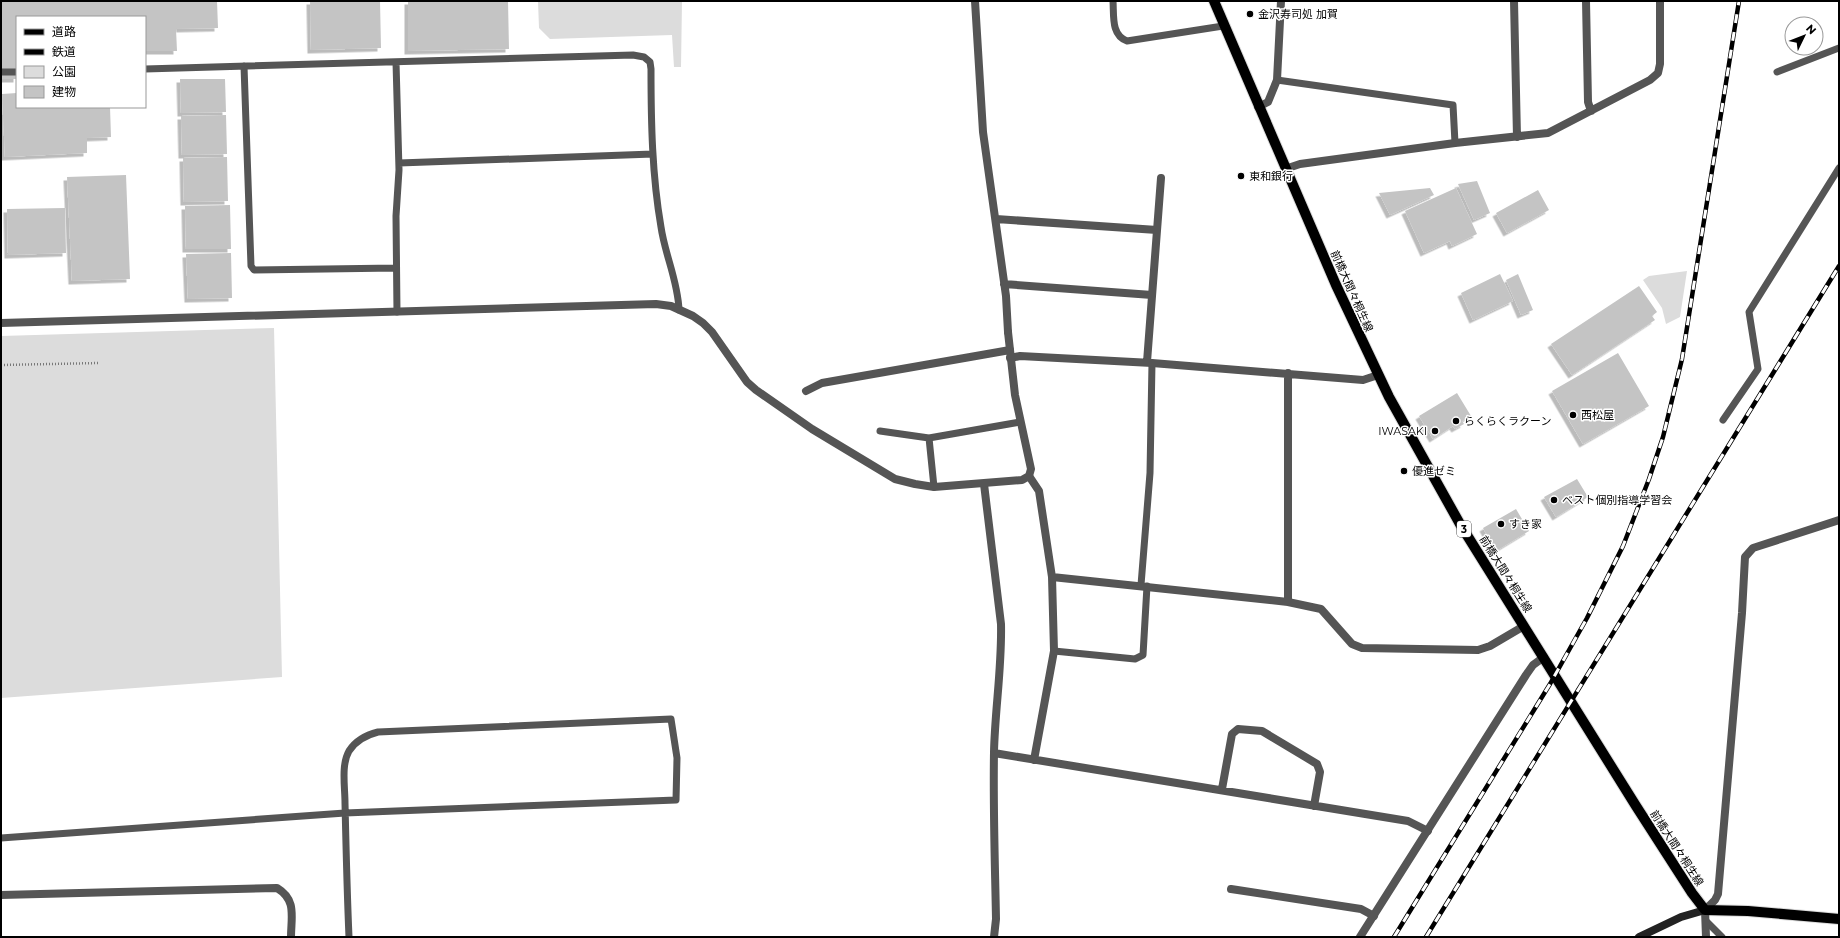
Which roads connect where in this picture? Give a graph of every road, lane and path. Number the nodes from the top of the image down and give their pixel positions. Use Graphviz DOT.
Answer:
graph roads {
  1 [pos="975,1"];
  2 [pos="1113,1"];
  3 [pos="1214,1"];
  4 [pos="1280,1"];
  5 [pos="1514,1"];
  6 [pos="1586,1"];
  7 [pos="1660,1"];
  8 [pos="1223,26"];
  9 [pos="1839,48"];
  10 [pos="396,62"];
  11 [pos="244,66"];
  12 [pos="146,69"];
  13 [pos="1,72"];
  14 [pos="16,72"];
  15 [pos="1777,72"];
  16 [pos="1277,80"];
  17 [pos="1258,107"];
  18 [pos="1591,111"];
  19 [pos="1517,137"];
  20 [pos="1455,143"];
  21 [pos="653,154"];
  22 [pos="399,163"];
  23 [pos="1839,168"];
  24 [pos="1285,169"];
  25 [pos="1161,178"];
  26 [pos="996,218"];
  27 [pos="1157,230"];
  28 [pos="396,268"];
  29 [pos="1004,284"];
  30 [pos="1152,295"];
  31 [pos="679,310"];
  32 [pos="397,312"];
  33 [pos="1,323"];
  34 [pos="1010,354"];
  35 [pos="100,363"];
  36 [pos="1150,363"];
  37 [pos="1,365"];
  38 [pos="1288,373"];
  39 [pos="1378,375"];
  40 [pos="806,391"];
  41 [pos="1723,420"];
  42 [pos="1020,422"];
  43 [pos="880,431"];
  44 [pos="929,438"];
  45 [pos="1028,476"];
  46 [pos="984,484"];
  47 [pos="934,487"];
  48 [pos="1839,520"];
  49 [pos="1052,577"];
  50 [pos="1144,585"];
  51 [pos="1288,602"];
  52 [pos="1524,626"];
  53 [pos="1054,651"];
  54 [pos="1544,657"];
  55 [pos="994,753"];
  56 [pos="1034,760"];
  57 [pos="1222,789"];
  58 [pos="1314,806"];
  59 [pos="345,813"];
  60 [pos="1428,831"];
  61 [pos="1,838"];
  62 [pos="1232,889"];
  63 [pos="1,895"];
  64 [pos="1705,910"];
  65 [pos="1374,916"];
  66 [pos="1839,919"];
  67 [pos="1706,921"];
  68 [pos="291,937"];
  69 [pos="349,937"];
  70 [pos="994,937"];
  71 [pos="1360,937"];
  72 [pos="1639,937"];
  73 [pos="1706,937"];
  74 [pos="1722,937"];
  1 -- 26 [label="street"];
  2 -- 8 [label="lane"];
  3 -- 8 [label="main road, 前橋大間々桐生線 / 3"];
  4 -- 16 [label="street"];
  5 -- 19 [label="street"];
  6 -- 18 [label="street"];
  7 -- 18 [label="street"];
  8 -- 17 [label="main road, 前橋大間々桐生線 / 3"];
  9 -- 15 [label="lane"];
  10 -- 11 [label="lane"];
  10 -- 21 [label="lane"];
  10 -- 22 [label="lane"];
  11 -- 12 [label="lane"];
  11 -- 28 [label="lane"];
  13 -- 14 [label="lane"];
  16 -- 17 [label="street"];
  16 -- 20 [label="lane"];
  17 -- 24 [label="main road, 前橋大間々桐生線 / 3"];
  18 -- 19 [label="street"];
  19 -- 20 [label="street"];
  20 -- 24 [label="street"];
  21 -- 22 [label="lane"];
  21 -- 31 [label="lane"];
  22 -- 28 [label="lane"];
  23 -- 41 [label="lane"];
  24 -- 39 [label="main road, 前橋大間々桐生線 / 3"];
  25 -- 27 [label="street"];
  26 -- 27 [label="street"];
  26 -- 29 [label="street"];
  27 -- 30 [label="street"];
  28 -- 32 [label="lane"];
  29 -- 30 [label="street"];
  29 -- 34 [label="street"];
  30 -- 36 [label="street"];
  31 -- 32 [label="street"];
  31 -- 47 [label="street"];
  32 -- 33 [label="street"];
  34 -- 36 [label="street"];
  34 -- 40 [label="street"];
  34 -- 42 [label="street"];
  35 -- 37 [label="path"];
  36 -- 38 [label="street"];
  36 -- 50 [label="lane"];
  38 -- 39 [label="street"];
  38 -- 51 [label="street"];
  39 -- 52 [label="main road, 前橋大間々桐生線 / 3"];
  42 -- 44 [label="lane"];
  42 -- 45 [label="street"];
  43 -- 44 [label="lane"];
  44 -- 47 [label="lane"];
  45 -- 46 [label="street"];
  45 -- 49 [label="street"];
  46 -- 47 [label="street"];
  46 -- 55 [label="street"];
  48 -- 64 [label="street"];
  49 -- 50 [label="street"];
  49 -- 53 [label="street"];
  50 -- 51 [label="street"];
  50 -- 53 [label="lane"];
  51 -- 52 [label="street"];
  52 -- 54 [label="main road, 前橋大間々桐生線 / 3"];
  53 -- 56 [label="street"];
  54 -- 60 [label="street"];
  54 -- 64 [label="main road, 前橋大間々桐生線 / 3"];
  55 -- 56 [label="street"];
  55 -- 70 [label="street"];
  56 -- 57 [label="street"];
  57 -- 58 [label="street"];
  57 -- 58 [label="street"];
  58 -- 60 [label="street"];
  59 -- 59 [label="lane"];
  59 -- 61 [label="lane"];
  59 -- 69 [label="lane"];
  60 -- 65 [label="street"];
  62 -- 65 [label="street"];
  63 -- 68 [label="street"];
  64 -- 66 [label="main road"];
  64 -- 67 [label="street"];
  64 -- 72 [label="main road"];
  65 -- 71 [label="street"];
  67 -- 73 [label="street"];
  67 -- 74 [label="lane"];
}
